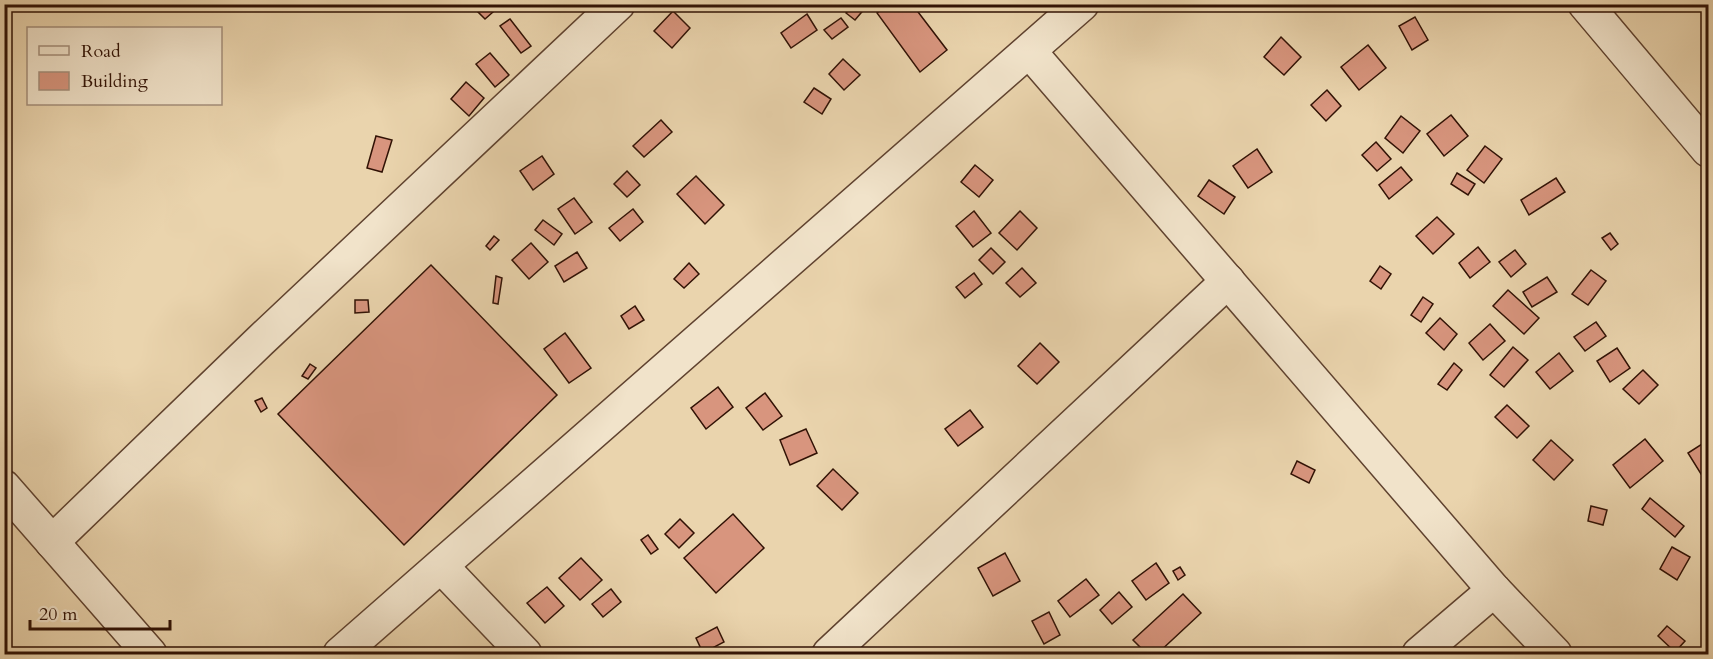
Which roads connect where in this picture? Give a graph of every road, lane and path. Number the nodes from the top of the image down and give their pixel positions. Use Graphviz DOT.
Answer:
graph roads {
  1 [pos="618,4"];
  2 [pos="1082,4"];
  3 [pos="1586,4"];
  4 [pos="1030,52"];
  5 [pos="1708,150"];
  6 [pos="1228,281"];
  7 [pos="4,487"];
  8 [pos="52,542"];
  9 [pos="441,566"];
  10 [pos="1494,590"];
  11 [pos="150,654"];
  12 [pos="340,654"];
  13 [pos="525,654"];
  14 [pos="829,654"];
  15 [pos="1419,654"];
  16 [pos="1555,654"];
  1 -- 8 [label="street"];
  2 -- 4 [label="street"];
  3 -- 5 [label="street"];
  4 -- 6 [label="street"];
  4 -- 9 [label="street"];
  6 -- 10 [label="street"];
  6 -- 14 [label="street"];
  7 -- 8 [label="street"];
  8 -- 11 [label="street"];
  9 -- 12 [label="street"];
  9 -- 13 [label="street"];
  10 -- 15 [label="street"];
  10 -- 16 [label="street"];
}
